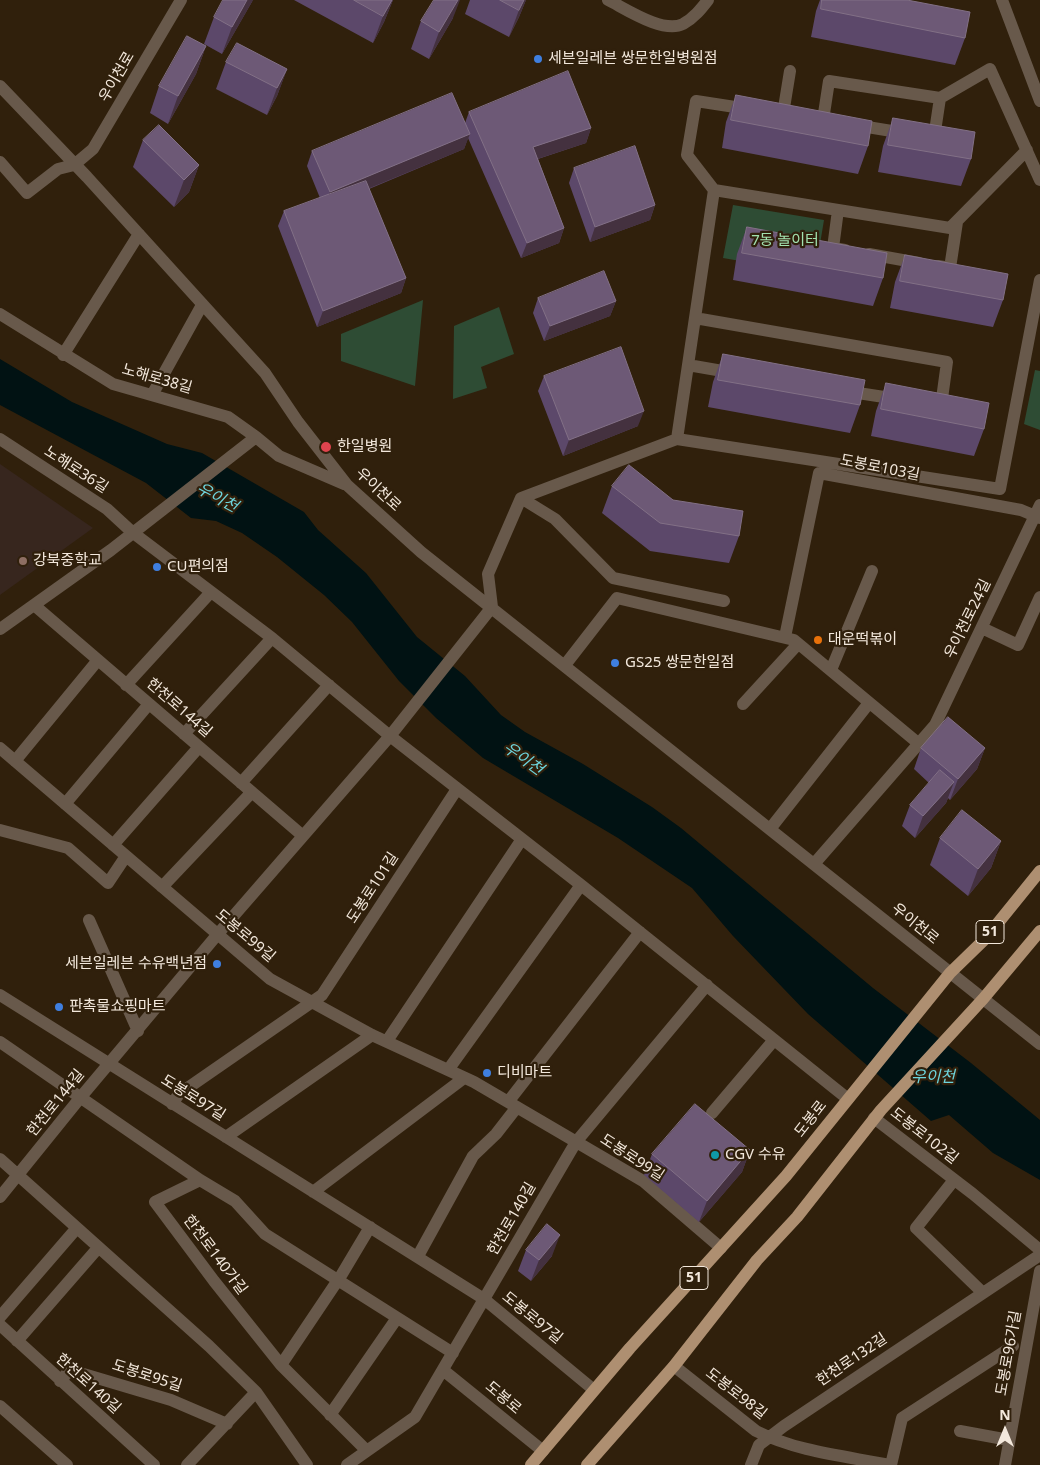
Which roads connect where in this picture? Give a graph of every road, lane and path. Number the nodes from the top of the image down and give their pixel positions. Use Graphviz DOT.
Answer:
graph roads {
  1 [pos="181,0"];
  2 [pos="608,0"];
  3 [pos="708,0"];
  4 [pos="1002,0"];
  5 [pos="790,72"];
  6 [pos="0,86"];
  7 [pos="940,98"];
  8 [pos="1040,101"];
  9 [pos="773,113"];
  10 [pos="832,122"];
  11 [pos="1027,150"];
  12 [pos="0,162"];
  13 [pos="74,165"];
  14 [pos="1040,180"];
  15 [pos="714,190"];
  16 [pos="838,210"];
  17 [pos="957,222"];
  18 [pos="139,234"];
  19 [pos="1040,280"];
  20 [pos="202,305"];
  21 [pos="0,314"];
  22 [pos="695,318"];
  23 [pos="63,355"];
  24 [pos="688,365"];
  25 [pos="746,375"];
  26 [pos="834,389"];
  27 [pos="152,395"];
  28 [pos="0,439"];
  29 [pos="254,439"];
  30 [pos="677,439"];
  31 [pos="347,485"];
  32 [pos="521,498"];
  33 [pos="1039,513"];
  34 [pos="132,532"];
  35 [pos="872,571"];
  36 [pos="211,592"];
  37 [pos="1040,597"];
  38 [pos="724,601"];
  39 [pos="34,605"];
  40 [pos="492,607"];
  41 [pos="982,628"];
  42 [pos="0,629"];
  43 [pos="785,637"];
  44 [pos="272,638"];
  45 [pos="798,644"];
  46 [pos="98,660"];
  47 [pos="565,665"];
  48 [pos="830,670"];
  49 [pos="126,684"];
  50 [pos="329,685"];
  51 [pos="870,702"];
  52 [pos="149,704"];
  53 [pos="743,704"];
  54 [pos="184,734"];
  55 [pos="390,736"];
  56 [pos="918,743"];
  57 [pos="199,747"];
  58 [pos="0,748"];
  59 [pos="15,761"];
  60 [pos="241,783"];
  61 [pos="457,789"];
  62 [pos="252,792"];
  63 [pos="65,804"];
  64 [pos="770,829"];
  65 [pos="0,830"];
  66 [pos="304,836"];
  67 [pos="522,839"];
  68 [pos="113,845"];
  69 [pos="126,856"];
  70 [pos="814,864"];
  71 [pos="1040,870"];
  72 [pos="581,885"];
  73 [pos="162,888"];
  74 [pos="89,920"];
  75 [pos="1040,931"];
  76 [pos="640,932"];
  77 [pos="217,935"];
  78 [pos="950,974"];
  79 [pos="708,986"];
  80 [pos="0,995"];
  81 [pos="983,999"];
  82 [pos="313,1001"];
  83 [pos="138,1030"];
  84 [pos="372,1035"];
  85 [pos="774,1040"];
  86 [pos="387,1041"];
  87 [pos="0,1042"];
  88 [pos="1040,1044"];
  89 [pos="109,1065"];
  90 [pos="448,1070"];
  91 [pos="464,1078"];
  92 [pos="852,1094"];
  93 [pos="80,1098"];
  94 [pos="172,1104"];
  95 [pos="513,1104"];
  96 [pos="712,1113"];
  97 [pos="877,1114"];
  98 [pos="226,1137"];
  99 [pos="576,1142"];
  100 [pos="0,1158"];
  101 [pos="19,1175"];
  102 [pos="200,1180"];
  103 [pos="954,1180"];
  104 [pos="313,1192"];
  105 [pos="0,1197"];
  106 [pos="370,1227"];
  107 [pos="76,1229"];
  108 [pos="98,1248"];
  109 [pos="721,1248"];
  110 [pos="1040,1250"];
  111 [pos="1040,1255"];
  112 [pos="418,1256"];
  113 [pos="1040,1271"];
  114 [pos="337,1279"];
  115 [pos="982,1292"];
  116 [pos="484,1299"];
  117 [pos="0,1317"];
  118 [pos="397,1318"];
  119 [pos="0,1325"];
  120 [pos="17,1341"];
  121 [pos="1013,1346"];
  122 [pos="453,1353"];
  123 [pos="282,1365"];
  124 [pos="674,1366"];
  125 [pos="443,1370"];
  126 [pos="60,1381"];
  127 [pos="594,1390"];
  128 [pos="256,1392"];
  129 [pos="0,1406"];
  130 [pos="330,1415"];
  131 [pos="227,1424"];
  132 [pos="960,1431"];
  133 [pos="769,1438"];
  134 [pos="1009,1440"];
  135 [pos="368,1451"];
  136 [pos="543,1451"];
  137 [pos="869,1463"];
  138 [pos="67,1465"];
  139 [pos="154,1465"];
  140 [pos="187,1465"];
  141 [pos="307,1465"];
  142 [pos="348,1465"];
  143 [pos="531,1465"];
  144 [pos="587,1465"];
  145 [pos="751,1465"];
  146 [pos="891,1465"];
  147 [pos="1005,1465"];
  1 -- 13 [label="street, 우이천로"];
  2 -- 3 [label="street"];
  4 -- 8 [label="street"];
  5 -- 9 [label="street"];
  6 -- 13 [label="street, 우이천로"];
  7 -- 10 [label="street"];
  7 -- 10 [label="street"];
  7 -- 11 [label="street"];
  9 -- 10 [label="street"];
  9 -- 15 [label="street"];
  11 -- 14 [label="street"];
  11 -- 17 [label="street"];
  12 -- 13 [label="street"];
  13 -- 18 [label="street, 우이천로"];
  15 -- 16 [label="street"];
  15 -- 22 [label="street"];
  16 -- 17 [label="street"];
  16 -- 17 [label="street"];
  18 -- 20 [label="street, 우이천로"];
  18 -- 23 [label="street"];
  19 -- 30 [label="street"];
  20 -- 27 [label="street"];
  20 -- 31 [label="street, 우이천로"];
  21 -- 23 [label="street, 노해로38길"];
  22 -- 24 [label="street"];
  22 -- 26 [label="street"];
  23 -- 27 [label="street, 노해로38길"];
  24 -- 25 [label="street"];
  24 -- 30 [label="street"];
  27 -- 29 [label="street, 노해로38길"];
  28 -- 34 [label="street, 노해로36길"];
  29 -- 31 [label="street, 노해로38길"];
  29 -- 34 [label="street"];
  30 -- 32 [label="street"];
  31 -- 40 [label="street, 우이천로"];
  32 -- 38 [label="street"];
  32 -- 40 [label="street"];
  33 -- 41 [label="street, 우이천로24길"];
  33 -- 43 [label="street, 도봉로103길"];
  34 -- 36 [label="street"];
  34 -- 39 [label="street"];
  35 -- 48 [label="street"];
  36 -- 44 [label="street"];
  36 -- 49 [label="street"];
  37 -- 41 [label="street"];
  39 -- 42 [label="street"];
  39 -- 46 [label="street, 한천로144길"];
  40 -- 47 [label="street, 우이천로"];
  40 -- 55 [label="street, 한천로144길"];
  41 -- 56 [label="street, 우이천로24길"];
  43 -- 45 [label="street"];
  43 -- 47 [label="street"];
  44 -- 50 [label="street"];
  44 -- 54 [label="street"];
  45 -- 48 [label="street"];
  45 -- 53 [label="street"];
  46 -- 49 [label="street, 한천로144길"];
  46 -- 59 [label="street"];
  47 -- 64 [label="street, 우이천로"];
  48 -- 51 [label="street"];
  49 -- 52 [label="street, 한천로144길"];
  50 -- 55 [label="street"];
  50 -- 60 [label="street"];
  51 -- 56 [label="street"];
  51 -- 64 [label="street"];
  52 -- 54 [label="street, 한천로144길"];
  52 -- 63 [label="street"];
  54 -- 57 [label="street, 한천로144길"];
  55 -- 61 [label="street"];
  55 -- 66 [label="street, 한천로144길"];
  56 -- 70 [label="street, 우이천로24길"];
  57 -- 60 [label="street, 한천로144길"];
  57 -- 68 [label="street"];
  58 -- 59 [label="street, 도봉로99길"];
  59 -- 63 [label="street, 도봉로99길"];
  60 -- 62 [label="street, 한천로144길"];
  61 -- 67 [label="street"];
  61 -- 82 [label="street, 도봉로101길"];
  62 -- 66 [label="street, 한천로144길"];
  62 -- 73 [label="street"];
  63 -- 68 [label="street, 도봉로99길"];
  64 -- 70 [label="street, 우이천로"];
  65 -- 69 [label="street"];
  66 -- 77 [label="street, 한천로144길"];
  67 -- 72 [label="street"];
  67 -- 86 [label="street"];
  68 -- 69 [label="street, 도봉로99길"];
  69 -- 73 [label="street, 도봉로99길"];
  70 -- 78 [label="street, 우이천로"];
  71 -- 78 [label="main road, 도봉로 / 51"];
  72 -- 76 [label="street"];
  72 -- 90 [label="street"];
  73 -- 77 [label="street, 도봉로99길"];
  74 -- 83 [label="street"];
  75 -- 81 [label="main road, 51"];
  76 -- 79 [label="street"];
  76 -- 95 [label="street"];
  77 -- 82 [label="street, 도봉로99길"];
  77 -- 83 [label="street, 한천로144길"];
  78 -- 81 [label="street, 우이천로"];
  78 -- 92 [label="main road, 도봉로 / 51"];
  79 -- 85 [label="street"];
  79 -- 99 [label="street, 한천로140길"];
  80 -- 89 [label="street, 도봉로97길"];
  81 -- 88 [label="street, 우이천로"];
  81 -- 97 [label="main road, 51"];
  82 -- 84 [label="street, 도봉로99길"];
  82 -- 94 [label="street"];
  83 -- 89 [label="street, 한천로144길"];
  84 -- 86 [label="street, 도봉로99길"];
  84 -- 98 [label="street"];
  85 -- 92 [label="street"];
  85 -- 96 [label="street"];
  86 -- 90 [label="street, 도봉로99길"];
  87 -- 93 [label="street"];
  89 -- 93 [label="street, 한천로144길"];
  89 -- 94 [label="street, 도봉로97길"];
  90 -- 91 [label="street, 도봉로99길"];
  91 -- 95 [label="street, 도봉로99길"];
  91 -- 104 [label="street"];
  92 -- 109 [label="main road, 도봉로 / 51"];
  93 -- 101 [label="street, 한천로144길"];
  93 -- 102 [label="street"];
  94 -- 98 [label="street, 도봉로97길"];
  95 -- 99 [label="street, 도봉로99길"];
  95 -- 112 [label="street"];
  97 -- 103 [label="street, 도봉로102길"];
  97 -- 124 [label="main road, 51"];
  98 -- 104 [label="street, 도봉로97길"];
  99 -- 109 [label="street, 도봉로99길"];
  99 -- 116 [label="street, 한천로140길"];
  100 -- 101 [label="street"];
  101 -- 105 [label="street, 한천로144길"];
  101 -- 107 [label="street"];
  102 -- 114 [label="street"];
  102 -- 123 [label="street, 한천로140가길"];
  103 -- 110 [label="street, 도봉로102길"];
  103 -- 115 [label="street, 도봉로102길"];
  104 -- 106 [label="street, 도봉로97길"];
  106 -- 112 [label="street, 도봉로97길"];
  106 -- 114 [label="street"];
  107 -- 108 [label="street"];
  107 -- 117 [label="street"];
  108 -- 120 [label="street"];
  108 -- 128 [label="street"];
  109 -- 127 [label="main road, 도봉로 / 51"];
  111 -- 115 [label="street, 한천로132길"];
  112 -- 116 [label="street, 도봉로97길"];
  113 -- 134 [label="street, 도봉로96가길"];
  114 -- 118 [label="street"];
  114 -- 123 [label="street"];
  115 -- 133 [label="street, 한천로132길"];
  116 -- 122 [label="street, 한천로140길"];
  116 -- 127 [label="street, 도봉로97길"];
  118 -- 122 [label="street"];
  118 -- 130 [label="street"];
  119 -- 120 [label="street, 한천로140길"];
  120 -- 126 [label="street, 한천로140길"];
  121 -- 146 [label="street, 도봉로98길"];
  122 -- 125 [label="street, 한천로140길"];
  123 -- 130 [label="street, 한천로140가길"];
  124 -- 133 [label="street, 도봉로98길"];
  124 -- 144 [label="main road, 51"];
  125 -- 135 [label="street, 한천로140길"];
  125 -- 136 [label="street, 도봉로"];
  126 -- 131 [label="street, 도봉로95길"];
  126 -- 139 [label="street, 한천로140길"];
  127 -- 136 [label="main road, 도봉로 / 51"];
  128 -- 131 [label="street"];
  128 -- 141 [label="street"];
  129 -- 138 [label="street"];
  130 -- 135 [label="street, 한천로140가길"];
  131 -- 140 [label="street"];
  132 -- 134 [label="street"];
  133 -- 137 [label="street, 도봉로98길"];
  133 -- 145 [label="street, 한천로132길"];
  134 -- 147 [label="street, 도봉로96가길"];
  135 -- 142 [label="street, 한천로140길"];
  136 -- 143 [label="main road, 도봉로 / 51"];
  137 -- 146 [label="street, 도봉로98길"];
}
